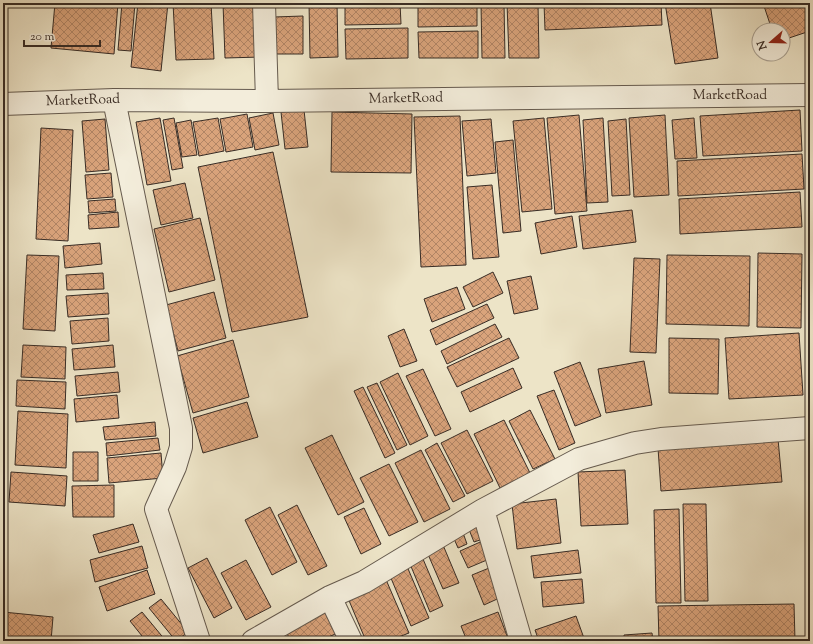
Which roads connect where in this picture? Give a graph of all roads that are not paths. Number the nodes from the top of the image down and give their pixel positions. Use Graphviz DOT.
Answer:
graph roads {
  1 [pos="264,3"];
  2 [pos="810,95"];
  3 [pos="114,100"];
  4 [pos="267,101"];
  5 [pos="3,104"];
  6 [pos="810,412"];
  7 [pos="810,428"];
  8 [pos="810,443"];
  9 [pos="483,510"];
  10 [pos="330,598"];
  11 [pos="199,641"];
  12 [pos="253,641"];
  13 [pos="351,641"];
  14 [pos="521,641"];
  1 -- 4 [label="street"];
  2 -- 4 [label="street, MarketRoad"];
  3 -- 4 [label="street, MarketRoad"];
  3 -- 5 [label="street, MarketRoad"];
  3 -- 11 [label="street"];
  6 -- 7 [label="street"];
  7 -- 8 [label="street"];
  7 -- 9 [label="street"];
  9 -- 10 [label="street"];
  9 -- 14 [label="street"];
  10 -- 12 [label="street"];
  10 -- 13 [label="street"];
}
